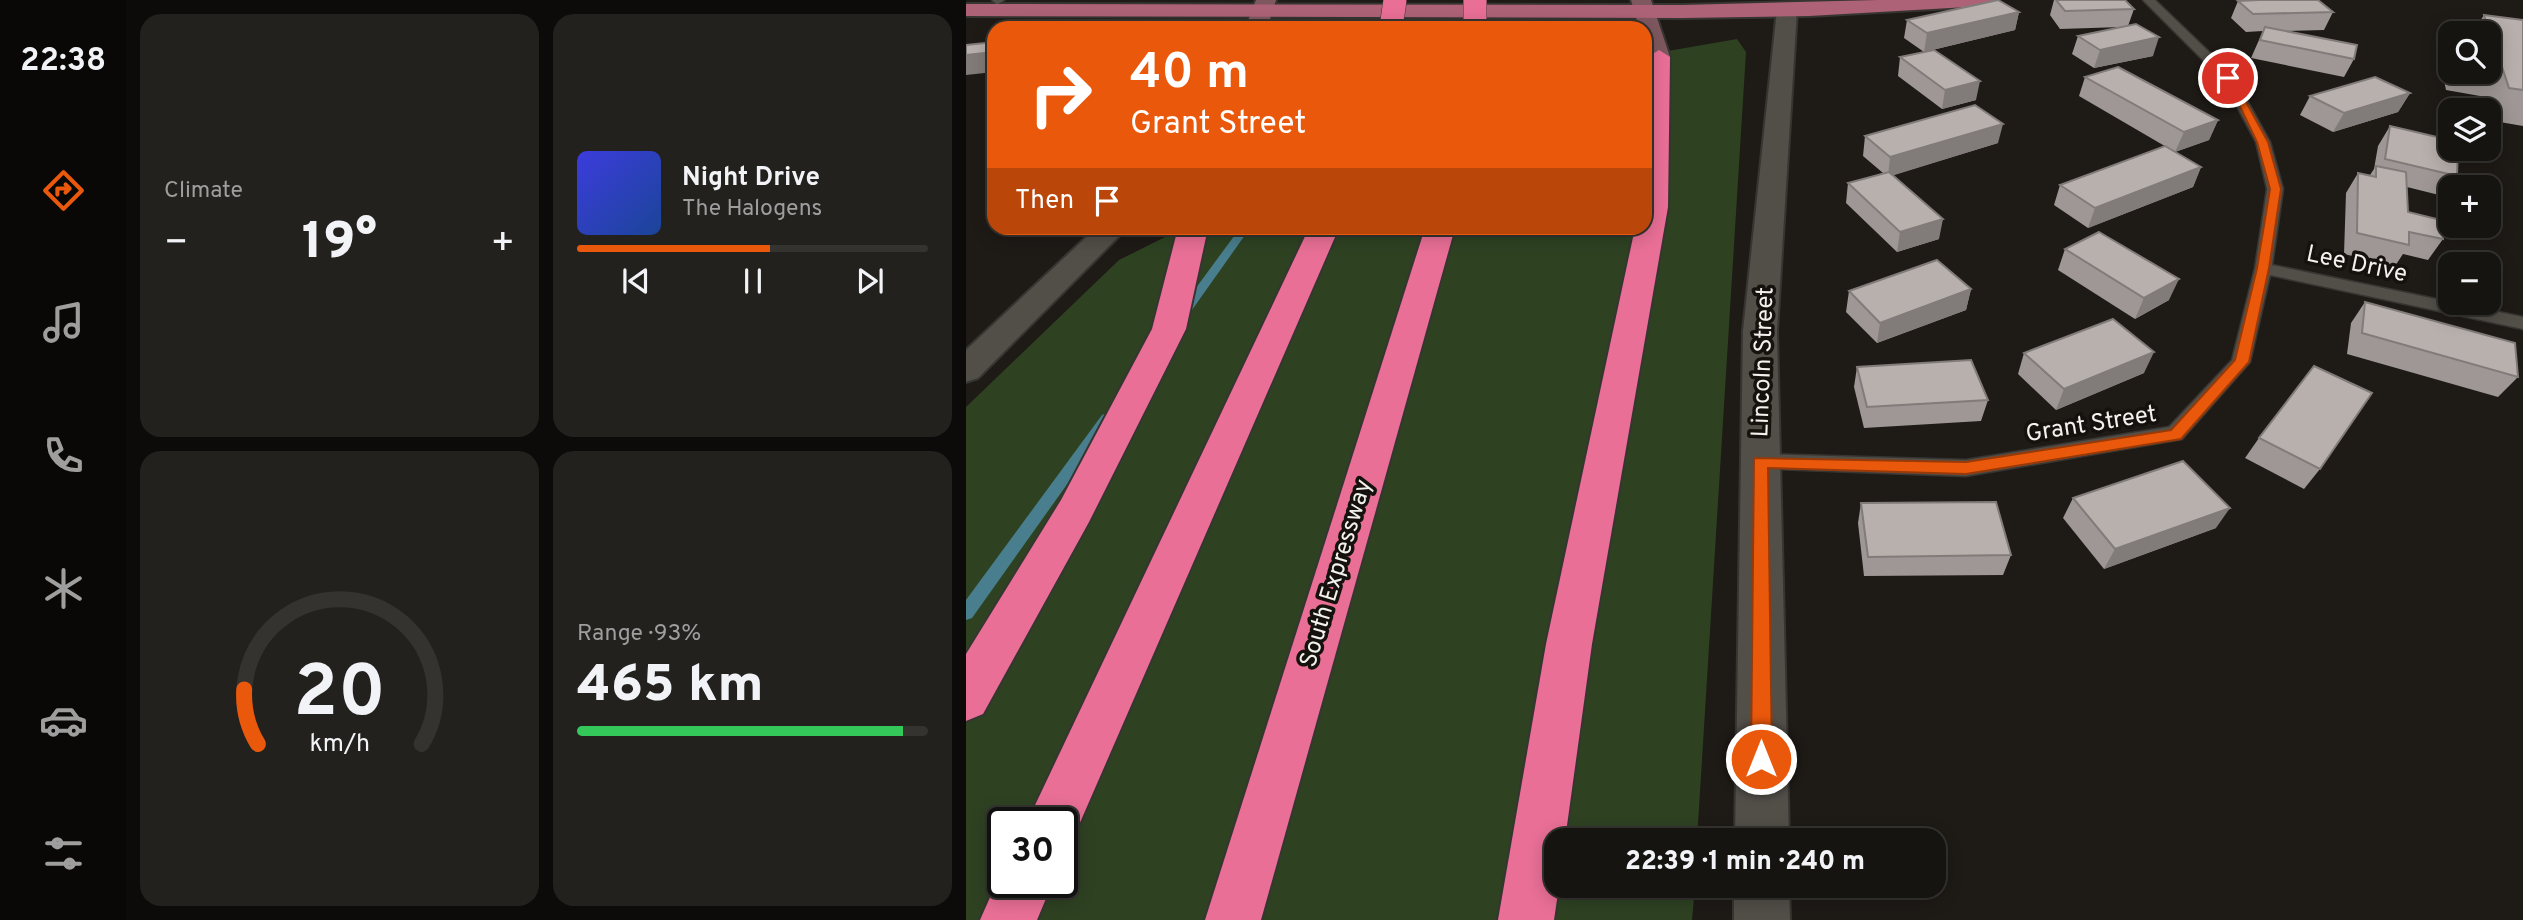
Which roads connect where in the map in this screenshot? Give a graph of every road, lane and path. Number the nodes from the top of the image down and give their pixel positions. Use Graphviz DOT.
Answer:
graph roads {
  1 [pos="1395,0"];
  2 [pos="1475,0"];
  3 [pos="1571,0"];
  4 [pos="1985,0"];
  5 [pos="2150,0"];
  6 [pos="1001,1"];
  7 [pos="1265,4"];
  8 [pos="1644,6"];
  9 [pos="966,8"];
  10 [pos="1517,10"];
  11 [pos="1787,10"];
  12 [pos="1259,21"];
  13 [pos="1392,21"];
  14 [pos="1475,21"];
  15 [pos="1654,66"];
  16 [pos="1652,217"];
  17 [pos="1105,235"];
  18 [pos="1192,235"];
  19 [pos="1321,235"];
  20 [pos="1438,235"];
  21 [pos="1649,235"];
  22 [pos="2263,268"];
  23 [pos="2523,323"];
  24 [pos="966,370"];
  25 [pos="1760,462"];
  26 [pos="966,698"];
  27 [pos="1060,807"];
  28 [pos="1762,828"];
  29 [pos="1018,898"];
  30 [pos="1762,898"];
  31 [pos="1008,920"];
  32 [pos="1233,920"];
  33 [pos="1526,920"];
  34 [pos="1762,920"];
  1 -- 13 [label="highway, bridge"];
  2 -- 14 [label="highway, bridge"];
  3 -- 10 [label="main road"];
  4 -- 11 [label="main road"];
  5 -- 22 [label="lane, Grant Street"];
  6 -- 9 [label="main road"];
  7 -- 9 [label="main road"];
  7 -- 10 [label="main road"];
  7 -- 12 [label="main road"];
  8 -- 10 [label="main road"];
  8 -- 11 [label="main road"];
  11 -- 25 [label="street, Lincoln Street"];
  15 -- 16 [label="highway"];
  17 -- 24 [label="street"];
  18 -- 26 [label="highway"];
  19 -- 27 [label="highway"];
  20 -- 32 [label="highway, South Expressway"];
  21 -- 33 [label="highway"];
  22 -- 23 [label="lane, Lee Drive"];
  22 -- 25 [label="lane, Grant Street"];
  25 -- 28 [label="street, Lincoln Street"];
  29 -- 31 [label="highway"];
  30 -- 34 [label="street"];
}
